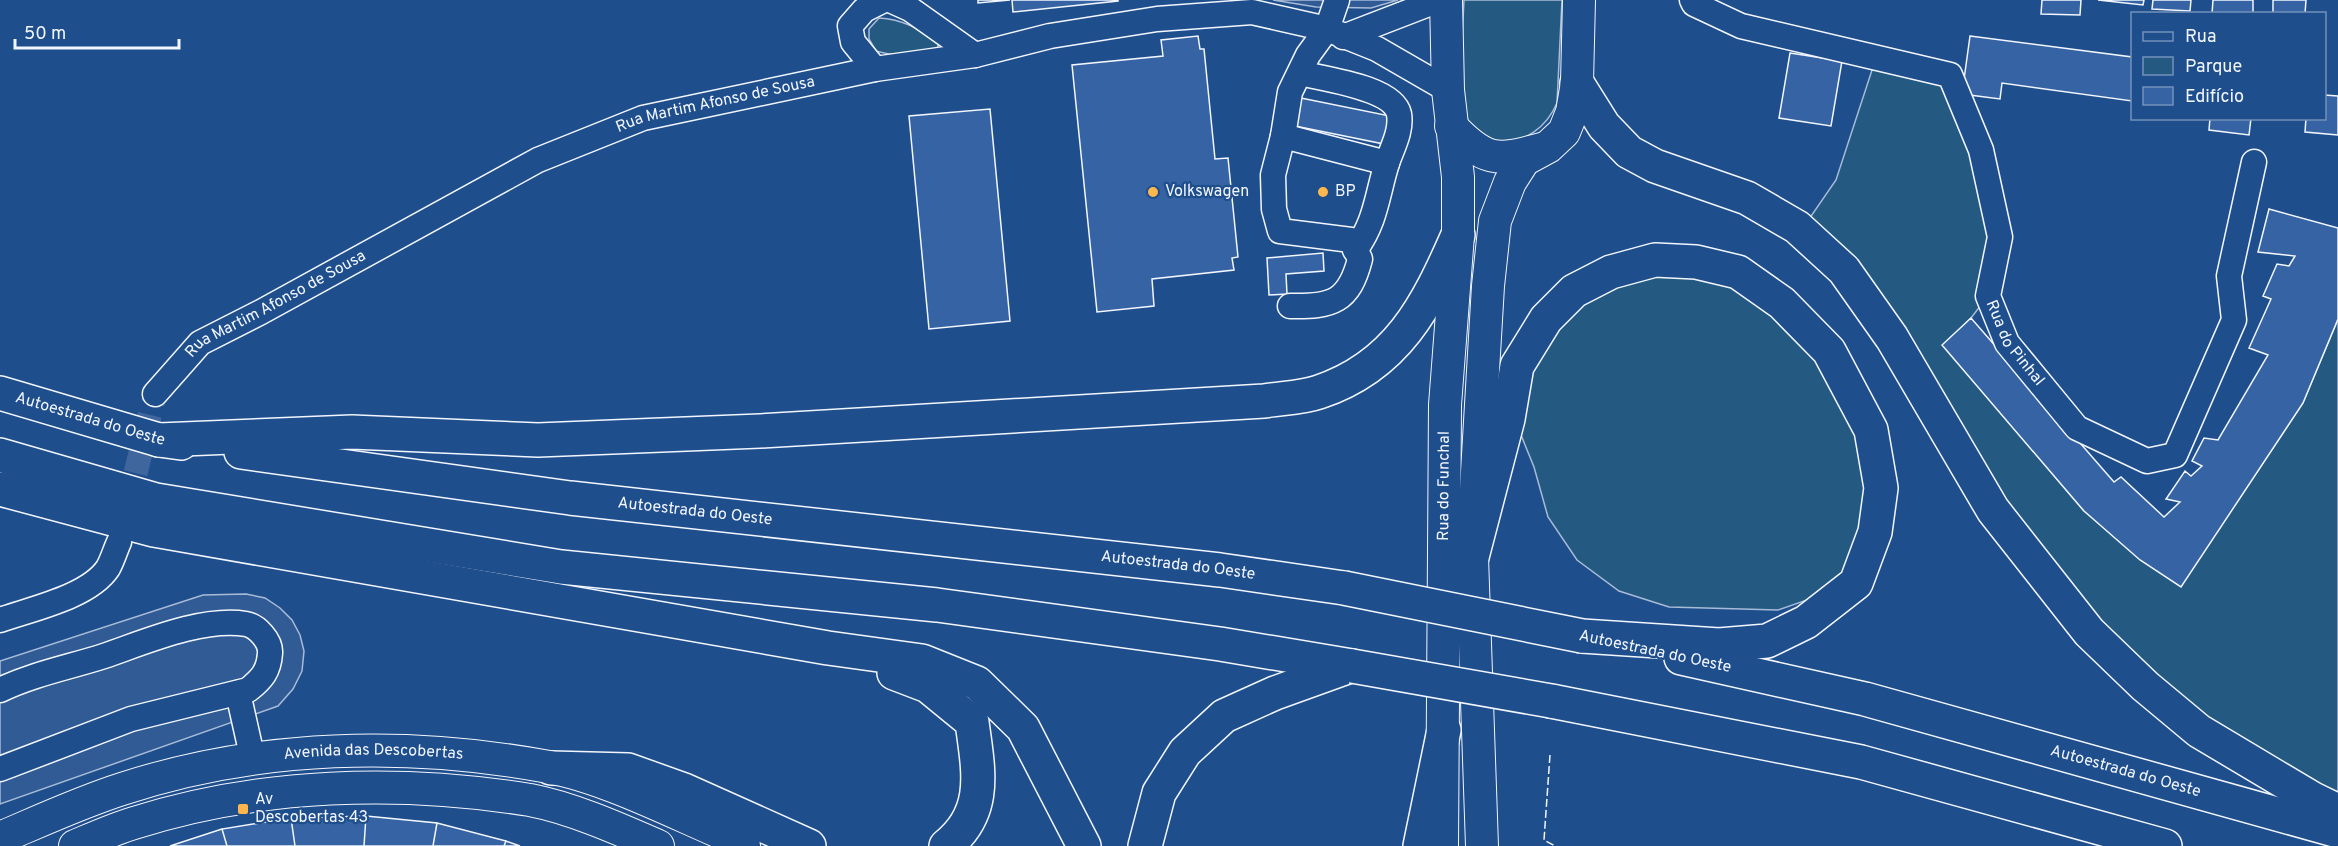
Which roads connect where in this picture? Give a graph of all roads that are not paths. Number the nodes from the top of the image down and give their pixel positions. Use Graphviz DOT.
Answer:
graph roads {
  1 [pos="884,0"];
  2 [pos="890,0"];
  3 [pos="1337,0"];
  4 [pos="1439,0"];
  5 [pos="1446,0"];
  6 [pos="1579,0"];
  7 [pos="1692,0"];
  8 [pos="1335,33"];
  9 [pos="975,55"];
  10 [pos="875,69"];
  11 [pos="1300,73"];
  12 [pos="1577,82"];
  13 [pos="1448,90"];
  14 [pos="1451,126"];
  15 [pos="1283,136"];
  16 [pos="1548,147"];
  17 [pos="2254,162"];
  18 [pos="1387,163"];
  19 [pos="1458,235"];
  20 [pos="1355,250"];
  21 [pos="1290,306"];
  22 [pos="0,393"];
  23 [pos="155,394"];
  24 [pos="159,440"];
  25 [pos="0,455"];
  26 [pos="0,489"];
  27 [pos="119,542"];
  28 [pos="1472,557"];
  29 [pos="0,620"];
  30 [pos="1582,636"];
  31 [pos="828,648"];
  32 [pos="1352,666"];
  33 [pos="0,690"];
  34 [pos="238,693"];
  35 [pos="1444,730"];
  36 [pos="253,760"];
  37 [pos="551,768"];
  38 [pos="0,769"];
  39 [pos="2338,811"];
  40 [pos="2338,831"];
  41 [pos="0,838"];
  42 [pos="75,846"];
  43 [pos="658,846"];
  44 [pos="744,846"];
  45 [pos="809,846"];
  46 [pos="946,846"];
  47 [pos="1084,846"];
  48 [pos="1145,846"];
  49 [pos="1420,846"];
  50 [pos="1442,846"];
  51 [pos="1482,846"];
  52 [pos="2165,846"];
  1 -- 10 [label="street"];
  2 -- 9 [label="street"];
  3 -- 8 [label="street"];
  4 -- 8 [label="street"];
  5 -- 13 [label="main road, Rua do Funchal"];
  6 -- 12 [label="main road, Rua do Funchal"];
  7 -- 17 [label="street, Rua do Pinhal"];
  8 -- 9 [label="street, Rua Martim Afonso de Sousa"];
  8 -- 11 [label="street"];
  8 -- 13 [label="street, Rua Martim Afonso de Sousa"];
  9 -- 10 [label="street, Rua Martim Afonso de Sousa"];
  10 -- 23 [label="street, Rua Martim Afonso de Sousa"];
  11 -- 15 [label="street"];
  11 -- 18 [label="street"];
  12 -- 16 [label="main road, Rua do Funchal"];
  12 -- 39 [label="highway"];
  13 -- 14 [label="main road, Rua do Funchal"];
  14 -- 16 [label="main road"];
  14 -- 19 [label="main road, Rua do Funchal"];
  15 -- 18 [label="street"];
  15 -- 20 [label="street"];
  16 -- 28 [label="main road, Rua do Funchal"];
  18 -- 20 [label="street"];
  19 -- 24 [label="highway"];
  19 -- 35 [label="main road, Rua do Funchal"];
  20 -- 21 [label="street"];
  22 -- 24 [label="highway, Autoestrada do Oeste"];
  24 -- 30 [label="highway, Autoestrada do Oeste, bridge"];
  25 -- 32 [label="highway"];
  26 -- 31 [label="highway"];
  27 -- 29 [label="street"];
  28 -- 30 [label="highway"];
  28 -- 51 [label="main road, Rua do Funchal"];
  30 -- 40 [label="highway, Autoestrada do Oeste"];
  31 -- 46 [label="highway"];
  31 -- 47 [label="highway"];
  32 -- 48 [label="highway"];
  32 -- 52 [label="highway, bridge"];
  33 -- 34 [label="street"];
  34 -- 36 [label="street"];
  34 -- 38 [label="street"];
  35 -- 49 [label="highway"];
  35 -- 50 [label="main road, Rua do Funchal"];
  36 -- 37 [label="main road, Avenida das Descobertas"];
  36 -- 41 [label="main road, Avenida das Descobertas"];
  37 -- 44 [label="main road, Avenida das Descobertas"];
  37 -- 45 [label="highway"];
  42 -- 43 [label="main road, Avenida das Descobertas"];
}
